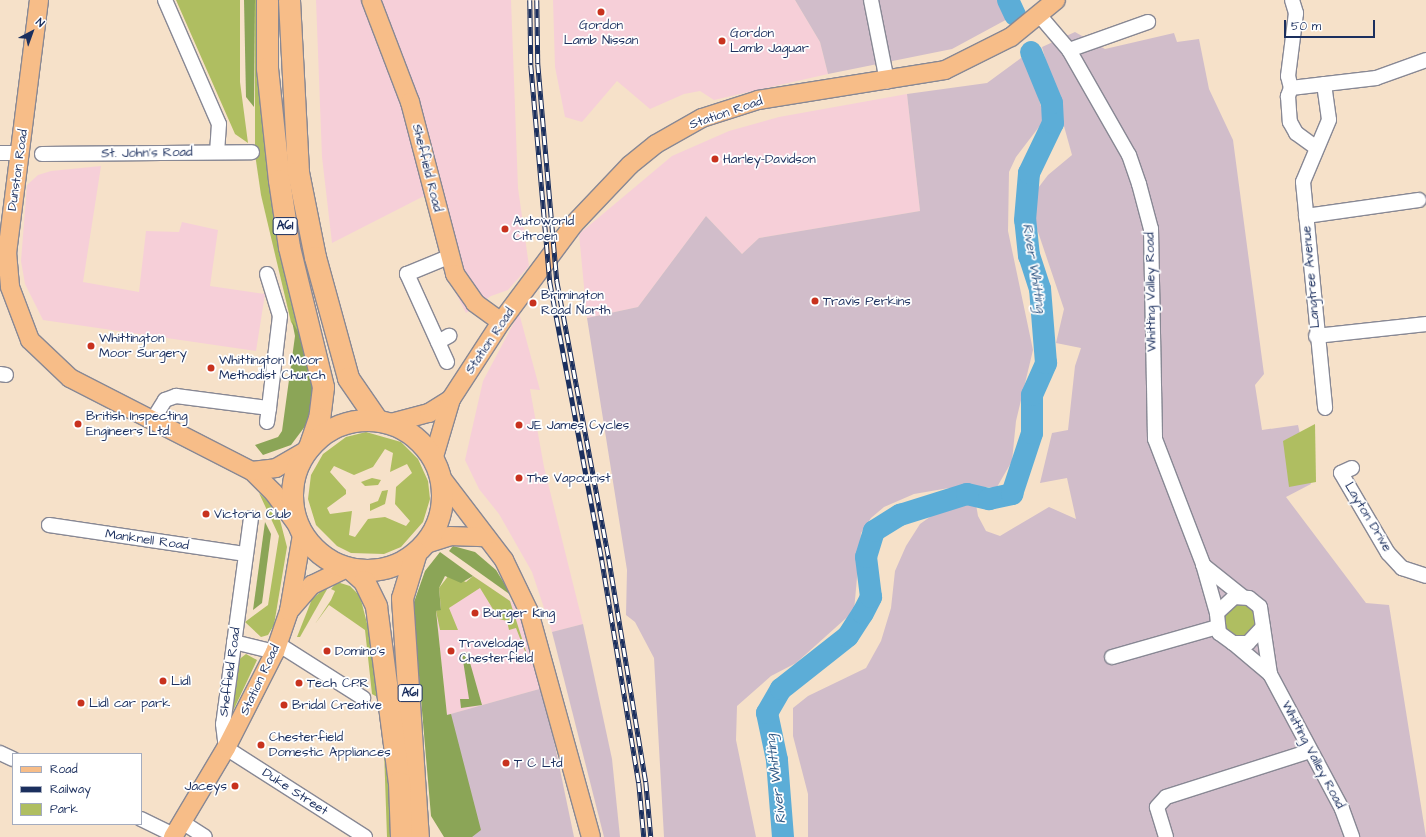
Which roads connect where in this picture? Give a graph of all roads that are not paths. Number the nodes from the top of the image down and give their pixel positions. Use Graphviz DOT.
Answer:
graph roads {
  1 [pos="39,0"];
  2 [pos="165,0"];
  3 [pos="267,0"];
  4 [pos="289,0"];
  5 [pos="371,0"];
  6 [pos="872,0"];
  7 [pos="1056,0"];
  8 [pos="1292,0"];
  9 [pos="1040,16"];
  10 [pos="1148,22"];
  11 [pos="1069,50"];
  12 [pos="1426,60"];
  13 [pos="887,81"];
  14 [pos="1324,84"];
  15 [pos="1292,88"];
  16 [pos="1315,147"];
  17 [pos="217,152"];
  18 [pos="252,152"];
  19 [pos="0,153"];
  20 [pos="21,153"];
  21 [pos="42,154"];
  22 [pos="1419,200"];
  23 [pos="1306,216"];
  24 [pos="448,257"];
  25 [pos="267,274"];
  26 [pos="501,322"];
  27 [pos="1426,324"];
  28 [pos="1316,336"];
  29 [pos="447,362"];
  30 [pos="451,399"];
  31 [pos="269,408"];
  32 [pos="1325,408"];
  33 [pos="152,421"];
  34 [pos="384,421"];
  35 [pos="267,422"];
  36 [pos="306,449"];
  37 [pos="437,468"];
  38 [pos="1352,468"];
  39 [pos="252,471"];
  40 [pos="251,518"];
  41 [pos="49,525"];
  42 [pos="299,529"];
  43 [pos="485,537"];
  44 [pos="420,549"];
  45 [pos="246,554"];
  46 [pos="1203,564"];
  47 [pos="349,570"];
  48 [pos="1426,576"];
  49 [pos="1242,596"];
  50 [pos="289,610"];
  51 [pos="1217,620"];
  52 [pos="1263,627"];
  53 [pos="234,642"];
  54 [pos="1234,643"];
  55 [pos="277,648"];
  56 [pos="1112,657"];
  57 [pos="1270,674"];
  58 [pos="363,698"];
  59 [pos="226,748"];
  60 [pos="1310,751"];
  61 [pos="0,753"];
  62 [pos="12,759"];
  63 [pos="142,819"];
  64 [pos="176,831"];
  65 [pos="205,837"];
  66 [pos="365,837"];
  67 [pos="401,837"];
  68 [pos="418,837"];
  69 [pos="591,837"];
  70 [pos="1166,837"];
  71 [pos="1352,837"];
  1 -- 20 [label="main road, Dunston Road"];
  2 -- 17 [label="street"];
  3 -- 36 [label="highway, A61"];
  4 -- 34 [label="highway, A61"];
  5 -- 24 [label="main road, Sheffield Road"];
  6 -- 13 [label="street"];
  7 -- 9 [label="main road, Station Road"];
  8 -- 15 [label="street"];
  9 -- 11 [label="street, Whitting Valley Road"];
  9 -- 13 [label="main road, Station Road"];
  10 -- 11 [label="street"];
  11 -- 46 [label="street, Whitting Valley Road"];
  12 -- 14 [label="street"];
  13 -- 26 [label="main road, Station Road"];
  14 -- 15 [label="street"];
  14 -- 16 [label="street, Langtree Avenue"];
  15 -- 16 [label="street"];
  16 -- 23 [label="street, Langtree Avenue"];
  17 -- 18 [label="street, St. John's Road"];
  17 -- 21 [label="street, St. John's Road"];
  19 -- 20 [label="street"];
  20 -- 33 [label="main road, Dunston Road"];
  22 -- 23 [label="street"];
  23 -- 28 [label="street, Langtree Avenue"];
  24 -- 26 [label="main road, Sheffield Road"];
  24 -- 29 [label="street"];
  25 -- 31 [label="street"];
  26 -- 30 [label="main road, Station Road"];
  27 -- 28 [label="street"];
  28 -- 32 [label="street, Langtree Avenue"];
  30 -- 34 [label="main road, Station Road"];
  30 -- 37 [label="main road, Station Road"];
  31 -- 33 [label="street"];
  31 -- 35 [label="street"];
  33 -- 39 [label="main road, Dunston Road"];
  34 -- 36 [label="highway"];
  34 -- 37 [label="highway"];
  36 -- 39 [label="main road"];
  36 -- 42 [label="highway"];
  37 -- 43 [label="main road"];
  37 -- 44 [label="highway"];
  38 -- 48 [label="street, Layton Drive"];
  39 -- 42 [label="main road, Dunston Road"];
  40 -- 45 [label="street, Sheffield Road"];
  41 -- 45 [label="street, Manknell Road"];
  42 -- 47 [label="highway"];
  42 -- 50 [label="main road, Station Road"];
  43 -- 44 [label="main road"];
  43 -- 69 [label="main road"];
  44 -- 47 [label="highway"];
  44 -- 68 [label="highway, A61"];
  45 -- 53 [label="street, Sheffield Road"];
  46 -- 49 [label="street, Whitting Valley Road"];
  46 -- 51 [label="street, Whitting Valley Road"];
  47 -- 50 [label="main road, Station Road"];
  47 -- 67 [label="highway, A61"];
  49 -- 51 [label="street"];
  49 -- 52 [label="street, Whitting Valley Road"];
  50 -- 55 [label="main road, Station Road"];
  51 -- 54 [label="street, Whitting Valley Road"];
  51 -- 56 [label="street"];
  52 -- 54 [label="street"];
  52 -- 57 [label="street, Whitting Valley Road"];
  53 -- 55 [label="street"];
  53 -- 59 [label="street, Sheffield Road"];
  54 -- 57 [label="street, Whitting Valley Road"];
  55 -- 58 [label="street"];
  55 -- 59 [label="main road, Station Road"];
  57 -- 60 [label="street, Whitting Valley Road"];
  59 -- 64 [label="main road"];
  59 -- 66 [label="street, Duke Street"];
  60 -- 70 [label="street"];
  60 -- 71 [label="street, Whitting Valley Road"];
  61 -- 62 [label="street"];
  63 -- 64 [label="street"];
  64 -- 65 [label="street"];
}
